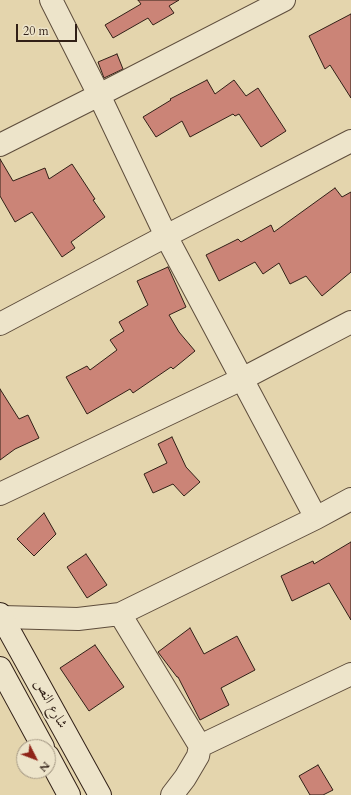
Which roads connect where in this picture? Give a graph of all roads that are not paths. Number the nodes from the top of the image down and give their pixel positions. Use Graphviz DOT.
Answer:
graph roads {
  1 [pos="51,0"];
  2 [pos="284,0"];
  3 [pos="100,95"];
  4 [pos="351,141"];
  5 [pos="0,145"];
  6 [pos="166,236"];
  7 [pos="351,322"];
  8 [pos="0,324"];
  9 [pos="242,379"];
  10 [pos="0,494"];
  11 [pos="351,499"];
  12 [pos="316,518"];
  13 [pos="120,614"];
  14 [pos="1,615"];
  15 [pos="0,668"];
  16 [pos="351,674"];
  17 [pos="39,739"];
  18 [pos="200,746"];
  19 [pos="56,771"];
  20 [pos="69,795"];
  21 [pos="100,795"];
  22 [pos="172,795"];
  1 -- 3 [label="street"];
  2 -- 3 [label="street"];
  3 -- 5 [label="street"];
  3 -- 6 [label="street"];
  4 -- 6 [label="street"];
  6 -- 8 [label="street"];
  6 -- 9 [label="street"];
  7 -- 9 [label="street"];
  9 -- 10 [label="street"];
  9 -- 12 [label="street"];
  11 -- 12 [label="street"];
  12 -- 13 [label="street"];
  13 -- 14 [label="street"];
  13 -- 18 [label="street"];
  14 -- 21 [label="street, شارع النص"];
  15 -- 17 [label="street, شارع النص"];
  16 -- 18 [label="street"];
  18 -- 22 [label="street"];
  19 -- 20 [label="street"];
}
